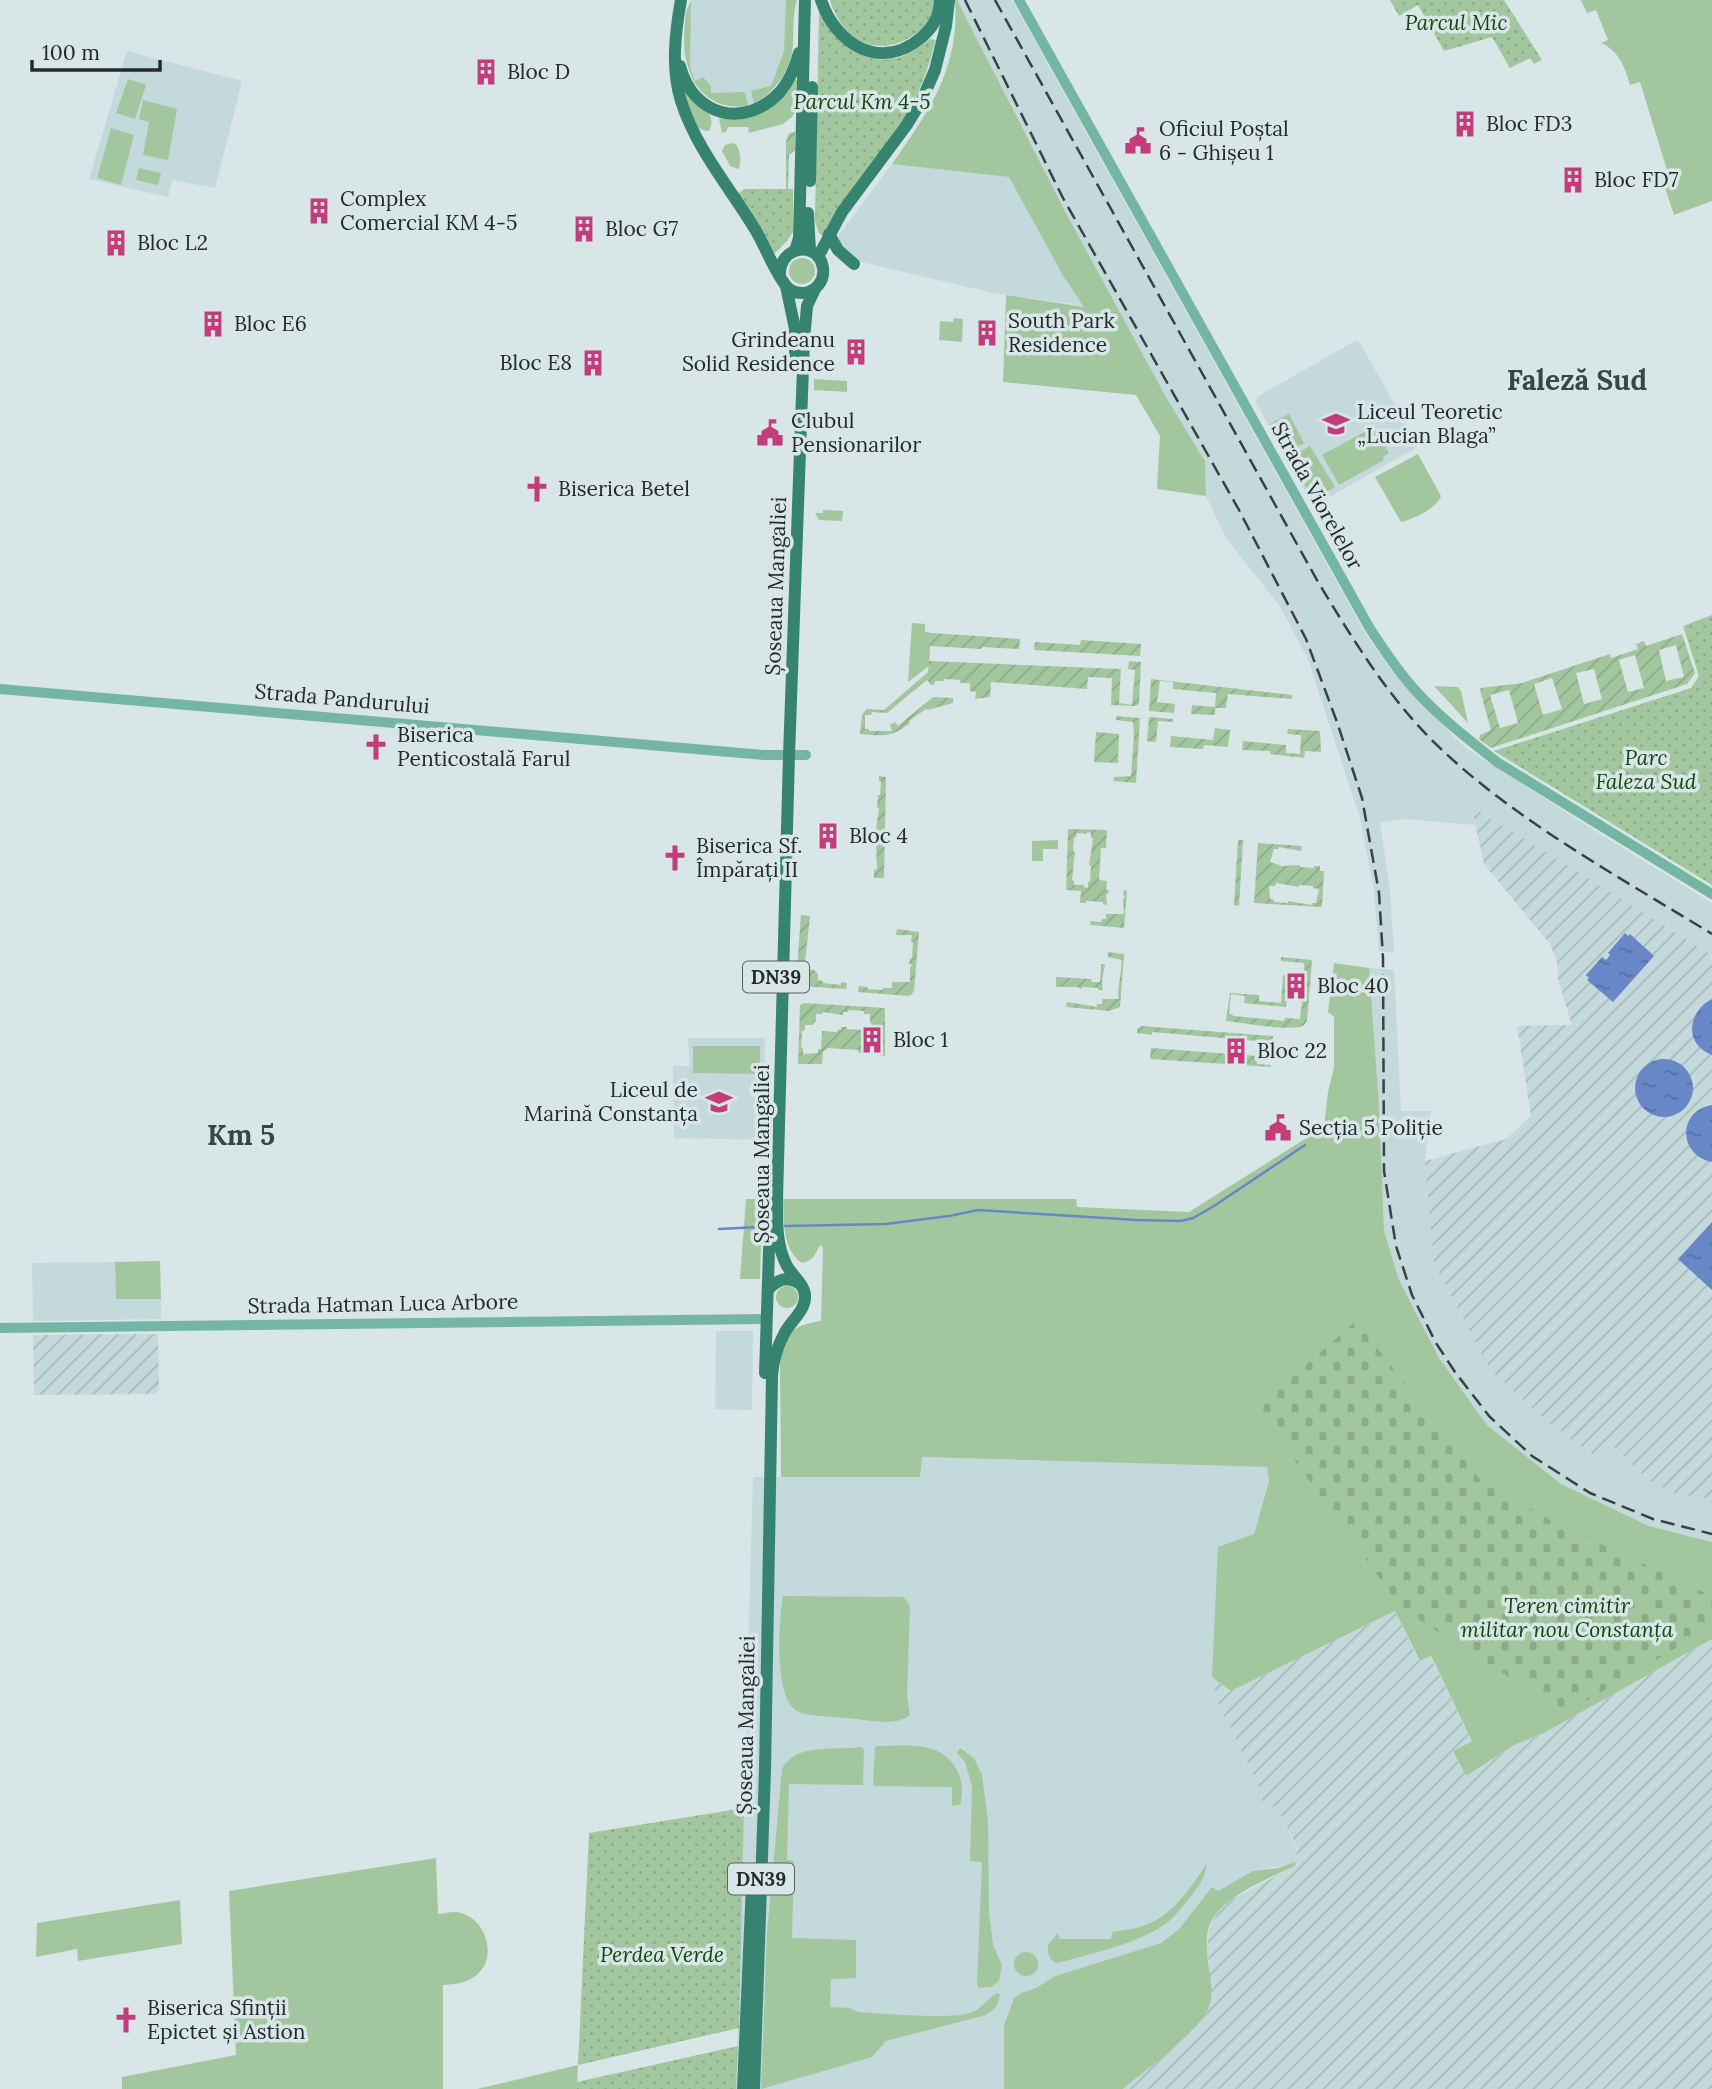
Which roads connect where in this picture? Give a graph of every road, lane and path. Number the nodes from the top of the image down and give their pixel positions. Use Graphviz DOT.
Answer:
graph roads {
  1 [pos="681,0"];
  2 [pos="805,0"];
  3 [pos="813,0"];
  4 [pos="821,0"];
  5 [pos="940,0"];
  6 [pos="948,0"];
  7 [pos="1019,0"];
  8 [pos="936,21"];
  9 [pos="804,36"];
  10 [pos="942,41"];
  11 [pos="675,45"];
  12 [pos="829,234"];
  13 [pos="794,251"];
  14 [pos="814,254"];
  15 [pos="854,264"];
  16 [pos="783,281"];
  17 [pos="815,289"];
  18 [pos="0,688"];
  19 [pos="785,755"];
  20 [pos="806,755"];
  21 [pos="1712,894"];
  22 [pos="802,1287"];
  23 [pos="768,1290"];
  24 [pos="797,1313"];
  25 [pos="767,1319"];
  26 [pos="0,1328"];
  27 [pos="743,2089"];
  28 [pos="754,2089"];
  1 -- 11 [label="main road"];
  2 -- 9 [label="main road"];
  3 -- 14 [label="main road, DN39"];
  4 -- 8 [label="main road"];
  5 -- 8 [label="main road"];
  6 -- 10 [label="main road"];
  7 -- 21 [label="street, Strada Viorelelor"];
  8 -- 10 [label="main road"];
  9 -- 11 [label="main road"];
  9 -- 13 [label="main road"];
  10 -- 12 [label="main road"];
  11 -- 16 [label="main road, Șoseaua Mangaliei"];
  12 -- 14 [label="main road"];
  12 -- 15 [label="main road"];
  13 -- 14 [label="main road"];
  13 -- 16 [label="main road"];
  14 -- 17 [label="main road, DN39"];
  16 -- 17 [label="main road"];
  16 -- 19 [label="main road, Șoseaua Mangaliei / DN39"];
  17 -- 19 [label="main road, Șoseaua Mangaliei / DN39"];
  18 -- 19 [label="street, Strada Pandurului"];
  19 -- 20 [label="street, Strada Pandurului"];
  19 -- 22 [label="main road, Șoseaua Mangaliei / DN39"];
  19 -- 23 [label="main road, Șoseaua Mangaliei / DN39"];
  22 -- 23 [label="main road"];
  22 -- 24 [label="main road, Șoseaua Mangaliei / DN39"];
  23 -- 25 [label="main road, Șoseaua Mangaliei / DN39"];
  24 -- 25 [label="main road"];
  24 -- 28 [label="main road, Șoseaua Mangaliei / DN39"];
  25 -- 26 [label="street, Strada Hatman Luca Arbore"];
  25 -- 27 [label="main road, Șoseaua Mangaliei / DN39"];
}
